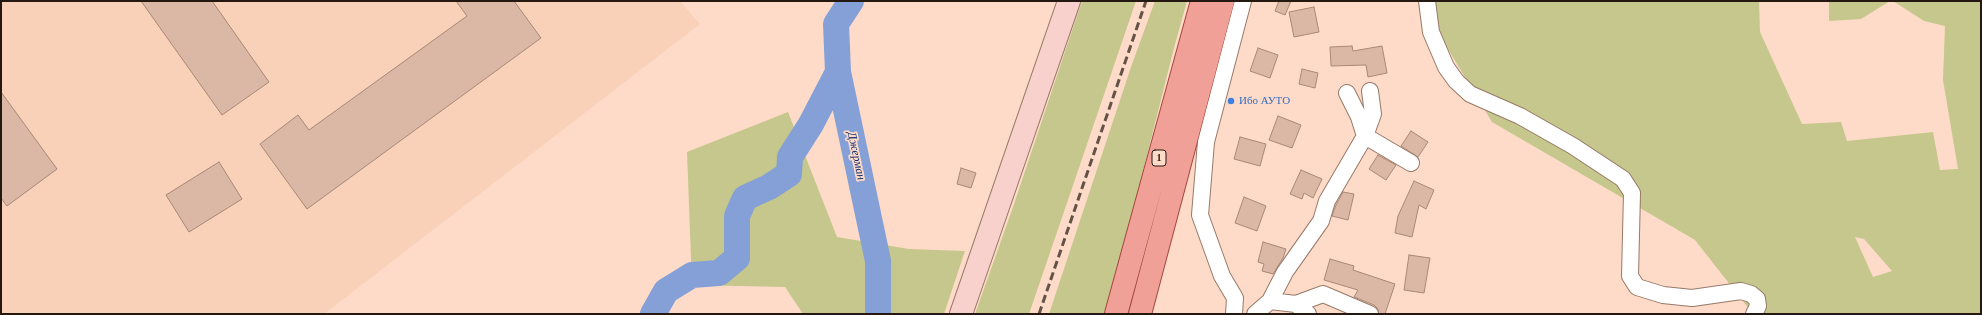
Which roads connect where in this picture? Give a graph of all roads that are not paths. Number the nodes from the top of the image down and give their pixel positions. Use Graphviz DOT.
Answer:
graph roads {
  1 [pos="1069,1"];
  2 [pos="1202,1"];
  3 [pos="1223,1"];
  4 [pos="1243,1"];
  5 [pos="1427,1"];
  6 [pos="1370,90"];
  7 [pos="1348,93"];
  8 [pos="1364,136"];
  9 [pos="1411,163"];
  10 [pos="1346,293"];
  11 [pos="1323,294"];
  12 [pos="1270,301"];
  13 [pos="1296,304"];
  14 [pos="961,314"];
  15 [pos="1116,314"];
  16 [pos="1140,314"];
  17 [pos="1234,314"];
  18 [pos="1255,314"];
  19 [pos="1308,314"];
  20 [pos="1370,314"];
  21 [pos="1754,314"];
  1 -- 14 [label="main road"];
  2 -- 15 [label="main road, 1"];
  3 -- 16 [label="main road, 1"];
  4 -- 17 [label="street"];
  5 -- 21 [label="street"];
  6 -- 8 [label="street"];
  7 -- 8 [label="street"];
  8 -- 9 [label="street"];
  8 -- 12 [label="street"];
  10 -- 11 [label="street"];
  11 -- 13 [label="street"];
  11 -- 20 [label="street"];
  12 -- 13 [label="street"];
  12 -- 18 [label="street"];
  13 -- 19 [label="street"];
}
